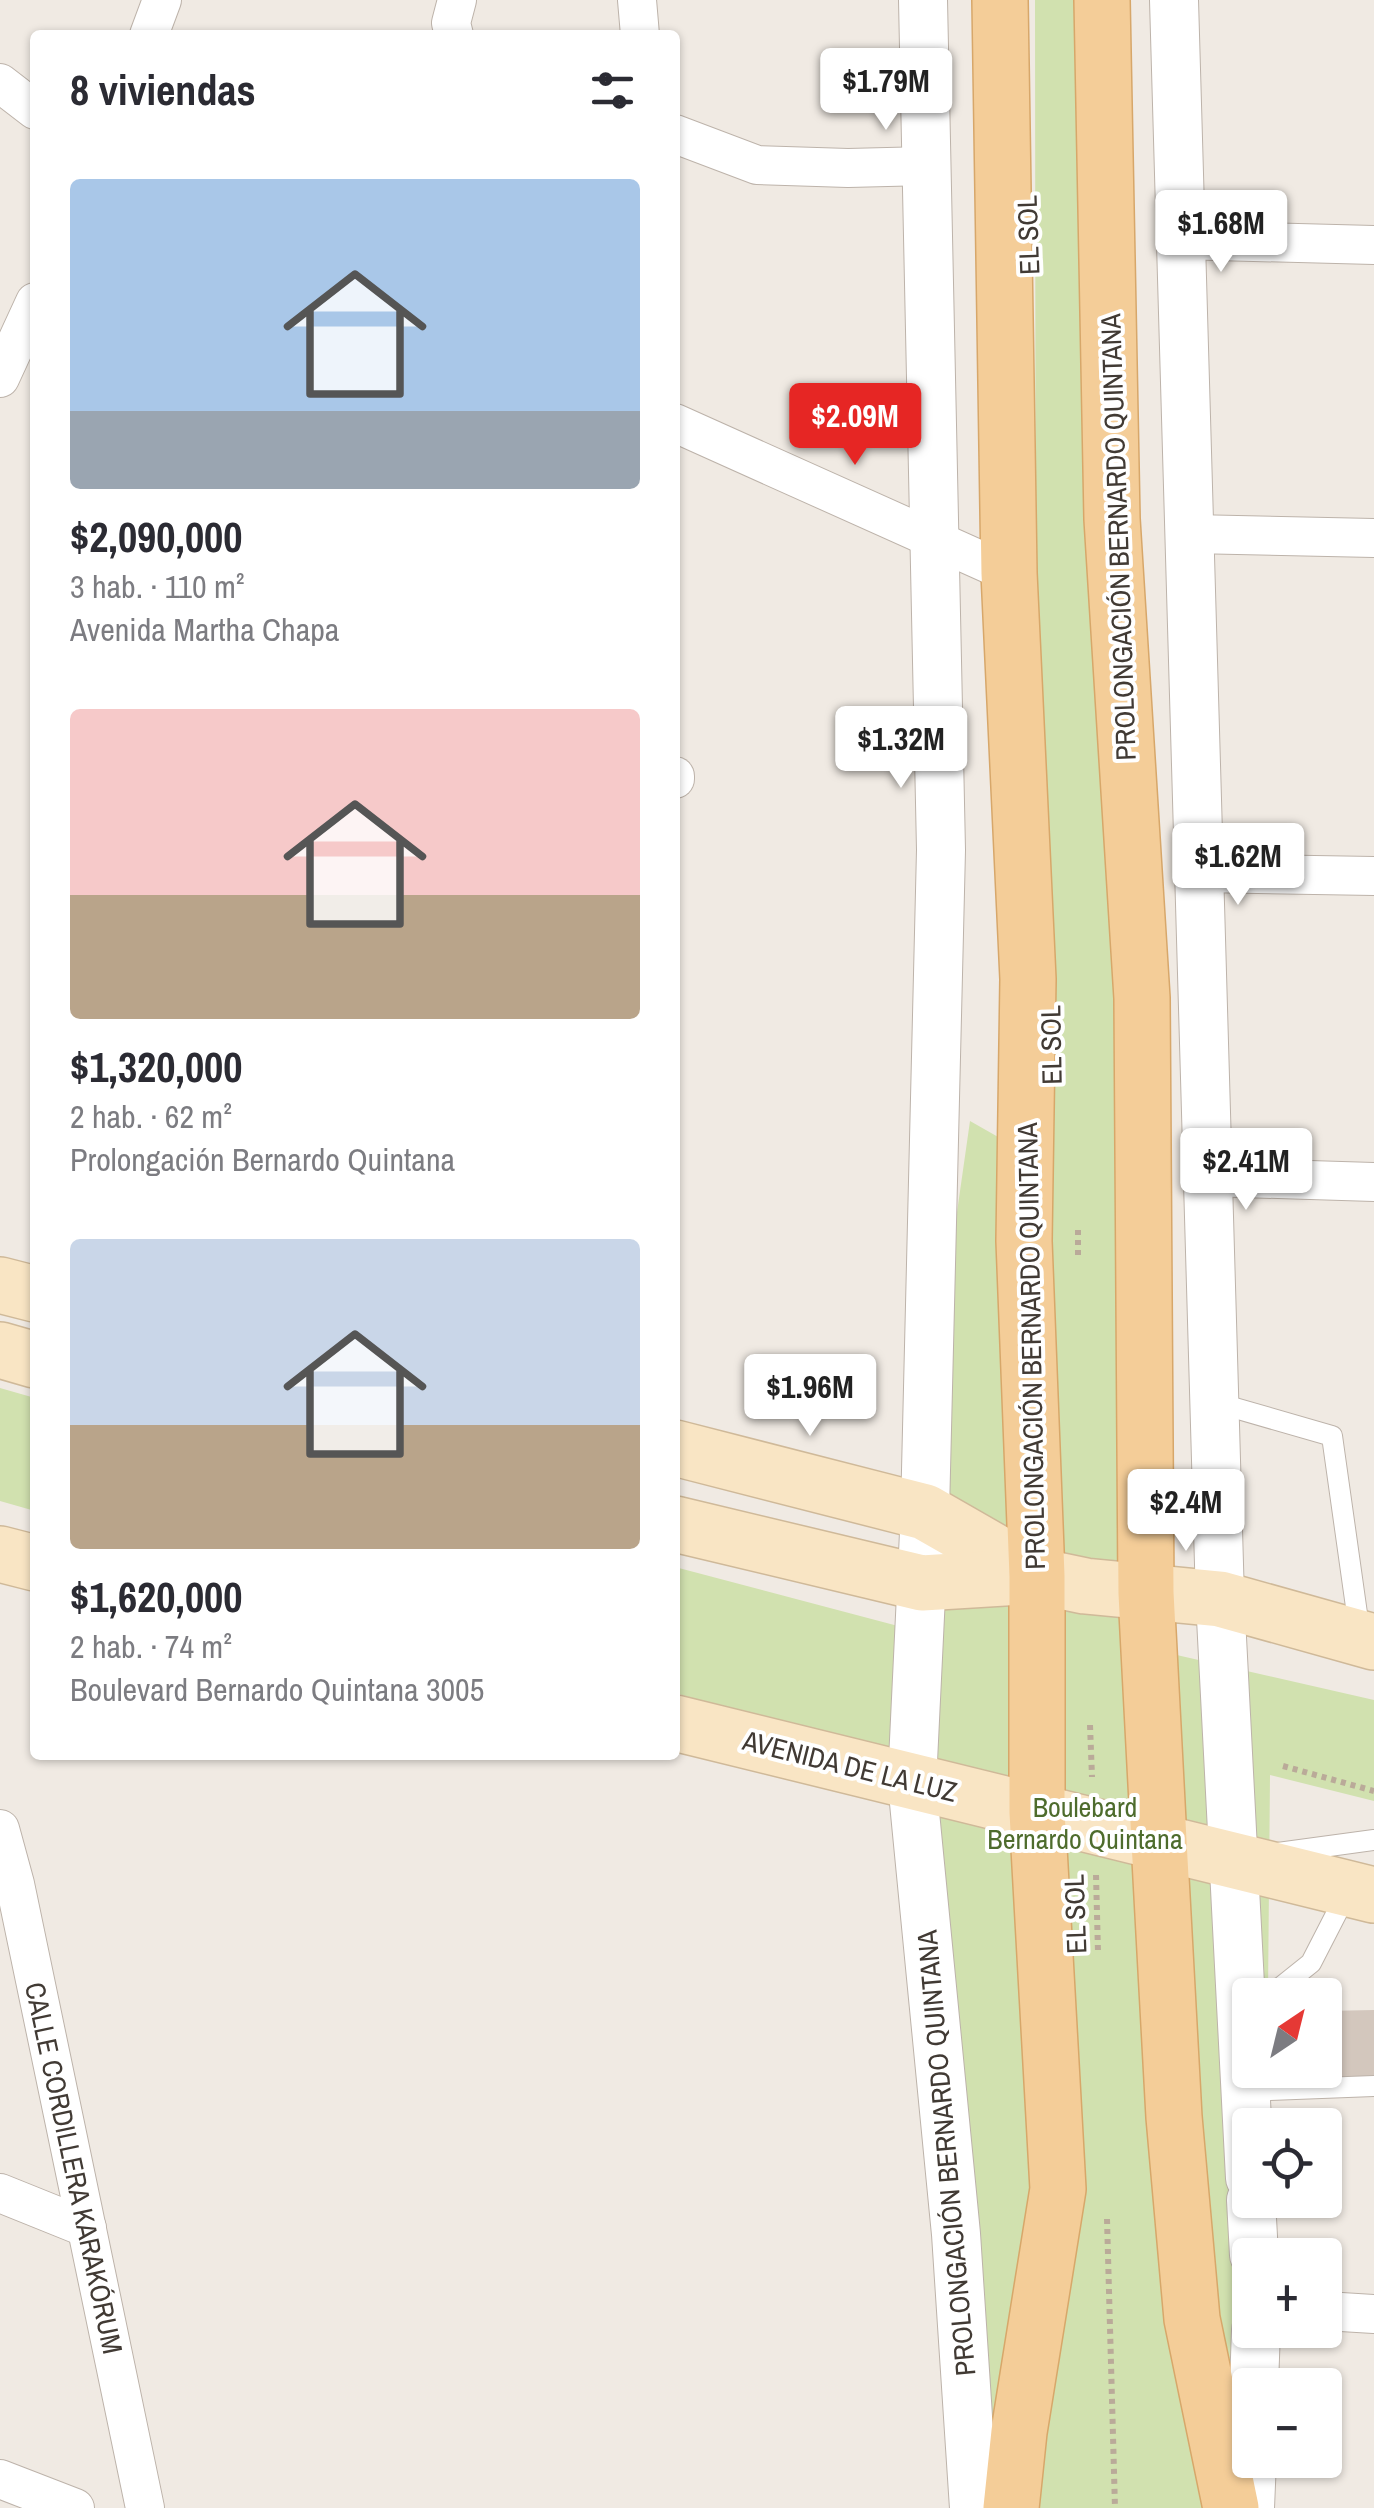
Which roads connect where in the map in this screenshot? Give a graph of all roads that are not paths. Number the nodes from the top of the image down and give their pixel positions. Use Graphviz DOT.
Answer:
graph roads {
  1 [pos="162,0"];
  2 [pos="457,0"];
  3 [pos="637,0"];
  4 [pos="923,0"];
  5 [pos="1000,0"];
  6 [pos="1102,0"];
  7 [pos="1174,0"];
  8 [pos="151,30"];
  9 [pos="453,30"];
  10 [pos="640,30"];
  11 [pos="0,83"];
  12 [pos="30,106"];
  13 [pos="680,136"];
  14 [pos="927,166"];
  15 [pos="1179,240"];
  16 [pos="1374,245"];
  17 [pos="30,313"];
  18 [pos="0,378"];
  19 [pos="680,425"];
  20 [pos="1191,534"];
  21 [pos="1374,538"];
  22 [pos="935,542"];
  23 [pos="1009,572"];
  24 [pos="1200,873"];
  25 [pos="1374,876"];
  26 [pos="1209,1178"];
  27 [pos="1374,1182"];
  28 [pos="0,1285"];
  29 [pos="30,1293"];
  30 [pos="0,1350"];
  31 [pos="30,1359"];
  32 [pos="1214,1402"];
  33 [pos="680,1449"];
  34 [pos="925,1512"];
  35 [pos="680,1525"];
  36 [pos="0,1554"];
  37 [pos="30,1562"];
  38 [pos="1037,1576"];
  39 [pos="922,1582"];
  40 [pos="1146,1593"];
  41 [pos="1220,1599"];
  42 [pos="1367,1640"];
  43 [pos="680,1724"];
  44 [pos="912,1782"];
  45 [pos="1038,1812"];
  46 [pos="0,1829"];
  47 [pos="1374,1840"];
  48 [pos="1159,1841"];
  49 [pos="1232,1858"];
  50 [pos="8,1881"];
  51 [pos="1362,1892"];
  52 [pos="1259,1978"];
  53 [pos="1289,1978"];
  54 [pos="1342,2085"];
  55 [pos="1374,2086"];
  56 [pos="0,2193"];
  57 [pos="87,2228"];
  58 [pos="1342,2312"];
  59 [pos="1374,2314"];
  60 [pos="1251,2478"];
  61 [pos="0,2479"];
  62 [pos="75,2508"];
  63 [pos="145,2508"];
  64 [pos="974,2508"];
  65 [pos="1011,2508"];
  66 [pos="1231,2508"];
  67 [pos="1250,2508"];
  1 -- 8 [label="street"];
  2 -- 9 [label="street"];
  3 -- 10 [label="street"];
  4 -- 14 [label="street, PROLONGACIÓN BERNARDO QUINTANA"];
  5 -- 23 [label="main road, PROLONGACIÓN BERNARDO QUINTANA"];
  6 -- 40 [label="main road, PROLONGACIÓN BERNARDO QUINTANA"];
  7 -- 15 [label="street"];
  11 -- 12 [label="street"];
  13 -- 14 [label="street"];
  14 -- 22 [label="street, PROLONGACIÓN BERNARDO QUINTANA"];
  15 -- 16 [label="street"];
  15 -- 20 [label="street"];
  17 -- 18 [label="street"];
  19 -- 22 [label="street"];
  20 -- 21 [label="street"];
  20 -- 24 [label="street"];
  22 -- 23 [label="street"];
  22 -- 34 [label="street, PROLONGACIÓN BERNARDO QUINTANA"];
  23 -- 38 [label="main road, PROLONGACIÓN BERNARDO QUINTANA"];
  24 -- 25 [label="street"];
  24 -- 26 [label="street"];
  26 -- 27 [label="street"];
  26 -- 32 [label="street"];
  28 -- 29 [label="main road"];
  30 -- 31 [label="main road"];
  32 -- 41 [label="street"];
  32 -- 42 [label="lane"];
  33 -- 34 [label="main road"];
  34 -- 38 [label="main road"];
  34 -- 39 [label="street, PROLONGACIÓN BERNARDO QUINTANA"];
  35 -- 39 [label="main road"];
  36 -- 37 [label="main road"];
  38 -- 39 [label="main road"];
  38 -- 40 [label="main road"];
  38 -- 45 [label="main road, PROLONGACIÓN BERNARDO QUINTANA"];
  39 -- 44 [label="street, PROLONGACIÓN BERNARDO QUINTANA"];
  40 -- 41 [label="main road"];
  40 -- 48 [label="main road, PROLONGACIÓN BERNARDO QUINTANA"];
  41 -- 42 [label="main road"];
  41 -- 49 [label="street"];
  43 -- 44 [label="main road, AVENIDA DE LA LUZ"];
  44 -- 45 [label="main road, AVENIDA DE LA LUZ"];
  44 -- 64 [label="street, PROLONGACIÓN BERNARDO QUINTANA"];
  45 -- 48 [label="main road, AVENIDA DE LA LUZ"];
  45 -- 65 [label="main road, PROLONGACIÓN BERNARDO QUINTANA"];
  46 -- 50 [label="street, CALLE CORDILLERA KARAKÓRUM"];
  47 -- 49 [label="lane"];
  48 -- 49 [label="main road, AVENIDA DE LA LUZ"];
  48 -- 66 [label="main road, PROLONGACIÓN BERNARDO QUINTANA"];
  49 -- 51 [label="main road, AVENIDA DE LA LUZ"];
  49 -- 52 [label="street"];
  50 -- 57 [label="street, CALLE CORDILLERA KARAKÓRUM"];
  51 -- 53 [label="lane"];
  54 -- 55 [label="lane"];
  56 -- 57 [label="street"];
  57 -- 63 [label="street, CALLE CORDILLERA KARAKÓRUM"];
  58 -- 59 [label="street"];
  60 -- 67 [label="street"];
  61 -- 62 [label="street"];
}
